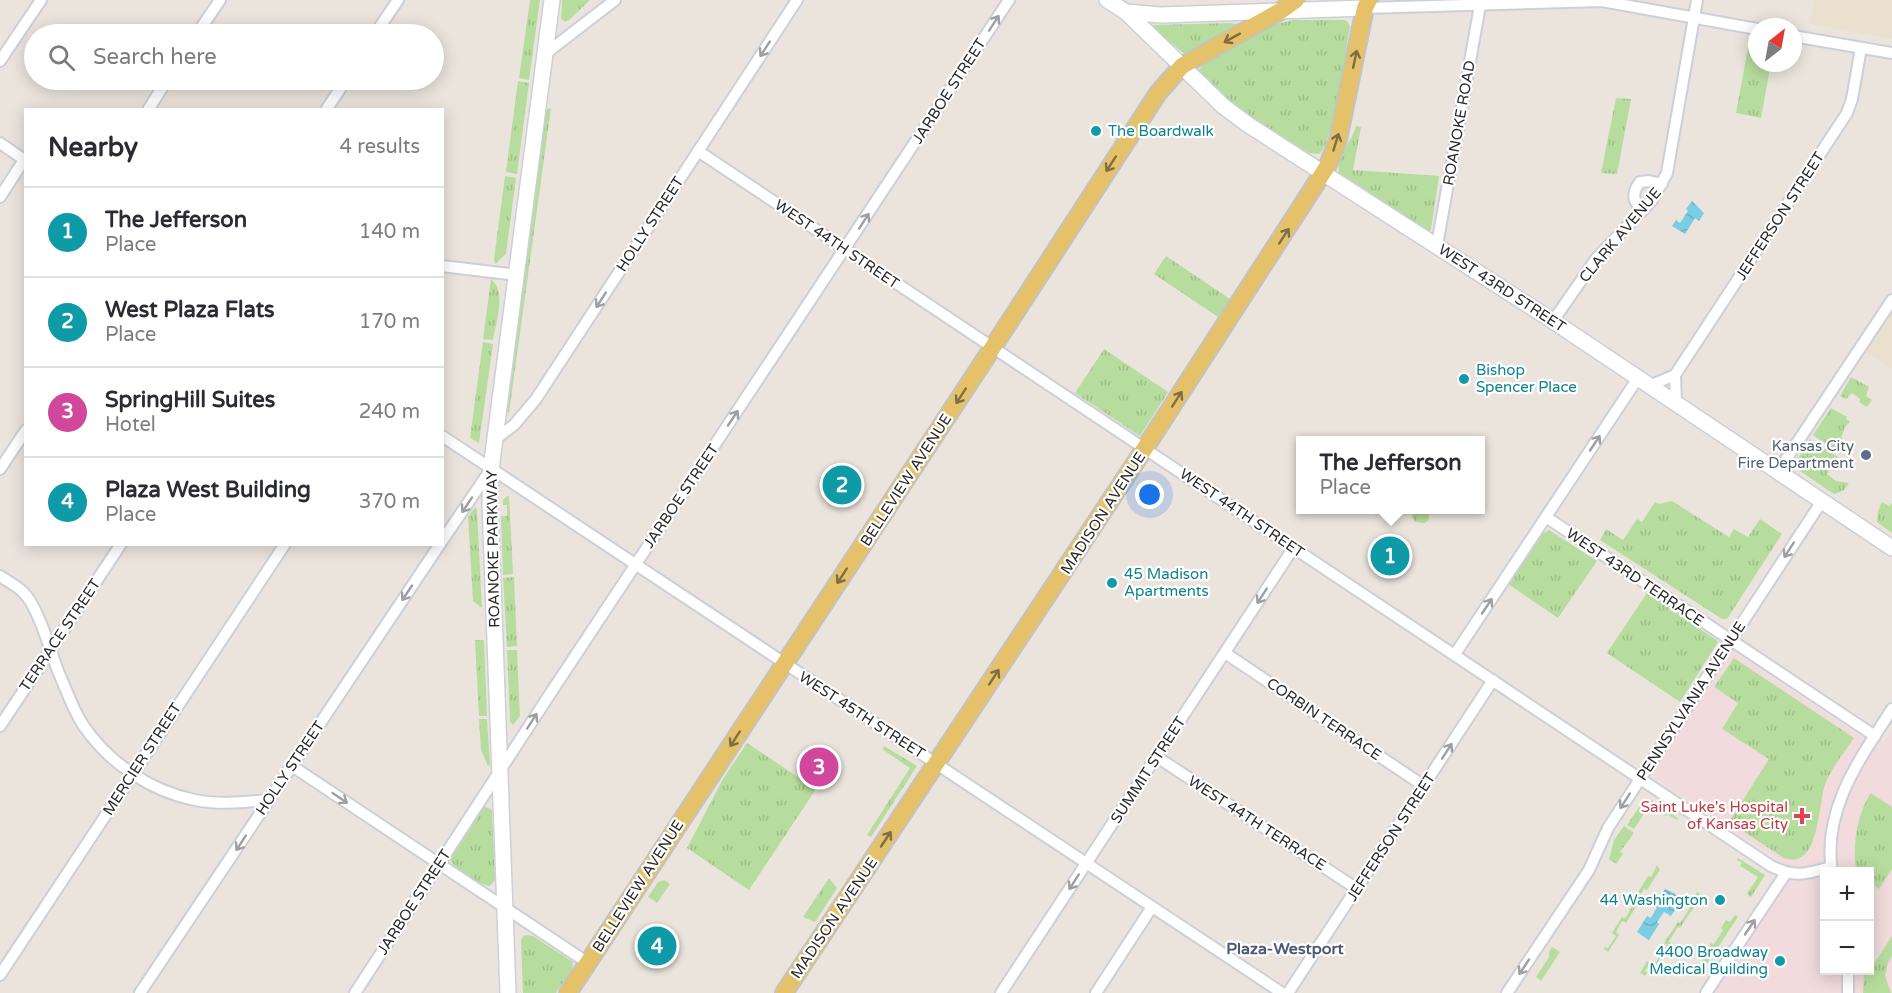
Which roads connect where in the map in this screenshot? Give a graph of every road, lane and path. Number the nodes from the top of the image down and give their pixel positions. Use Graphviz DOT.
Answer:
graph roads {
  1 [pos="41,0"];
  2 [pos="220,0"];
  3 [pos="398,0"];
  4 [pos="552,0"];
  5 [pos="615,0"];
  6 [pos="797,0"];
  7 [pos="1009,0"];
  8 [pos="1107,0"];
  9 [pos="1696,0"];
  10 [pos="1480,2"];
  11 [pos="1367,4"];
  12 [pos="1289,5"];
  13 [pos="1126,12"];
  14 [pos="1693,18"];
  15 [pos="25,24"];
  16 [pos="204,24"];
  17 [pos="382,24"];
  18 [pos="24,25"];
  19 [pos="1748,27"];
  20 [pos="1802,38"];
  21 [pos="1861,48"];
  22 [pos="1892,53"];
  23 [pos="545,54"];
  24 [pos="0,61"];
  25 [pos="1182,66"];
  26 [pos="161,90"];
  27 [pos="339,90"];
  28 [pos="149,108"];
  29 [pos="327,108"];
  30 [pos="0,143"];
  31 [pos="698,151"];
  32 [pos="24,159"];
  33 [pos="24,161"];
  34 [pos="1324,173"];
  35 [pos="1662,184"];
  36 [pos="0,197"];
  37 [pos="1642,211"];
  38 [pos="1437,245"];
  39 [pos="845,249"];
  40 [pos="444,266"];
  41 [pos="517,274"];
  42 [pos="1892,300"];
  43 [pos="1553,321"];
  44 [pos="993,347"];
  45 [pos="1675,375"];
  46 [pos="1643,382"];
  47 [pos="1676,404"];
  48 [pos="24,433"];
  49 [pos="444,437"];
  50 [pos="494,440"];
  51 [pos="1145,448"];
  52 [pos="0,469"];
  53 [pos="491,469"];
  54 [pos="1777,472"];
  55 [pos="1822,501"];
  56 [pos="1546,517"];
  57 [pos="444,538"];
  58 [pos="120,546"];
  59 [pos="284,546"];
  60 [pos="439,546"];
  61 [pos="1294,547"];
  62 [pos="1892,548"];
  63 [pos="635,564"];
  64 [pos="0,576"];
  65 [pos="1730,640"];
  66 [pos="51,650"];
  67 [pos="1225,653"];
  68 [pos="1455,654"];
  69 [pos="784,663"];
  70 [pos="1493,680"];
  71 [pos="1892,709"];
  72 [pos="0,726"];
  73 [pos="1875,736"];
  74 [pos="1157,757"];
  75 [pos="937,764"];
  76 [pos="292,766"];
  77 [pos="501,770"];
  78 [pos="132,774"];
  79 [pos="1640,778"];
  80 [pos="1424,786"];
  81 [pos="268,800"];
  82 [pos="438,863"];
  83 [pos="1086,863"];
  84 [pos="1831,867"];
  85 [pos="1820,871"];
  86 [pos="1786,873"];
  87 [pos="1356,889"];
  88 [pos="505,907"];
  89 [pos="1152,907"];
  90 [pos="588,963"];
  91 [pos="0,975"];
  92 [pos="1848,975"];
  93 [pos="140,993"];
  94 [pos="355,993"];
  95 [pos="508,993"];
  96 [pos="568,993"];
  97 [pos="784,993"];
  98 [pos="1001,993"];
  99 [pos="1096,993"];
  100 [pos="1282,993"];
  101 [pos="1288,993"];
  102 [pos="1507,993"];
  103 [pos="1706,993"];
  104 [pos="1848,993"];
  1 -- 15 [label="street"];
  2 -- 16 [label="street"];
  3 -- 17 [label="street"];
  4 -- 23 [label="street, ROANOKE PARKWAY"];
  5 -- 23 [label="street"];
  6 -- 31 [label="street, HOLLY STREET, one-way"];
  39 -- 7 [label="street, JARBOE STREET, one-way"];
  8 -- 13 [label="street, WEST 43RD STREET"];
  9 -- 14 [label="street, CLARK AVENUE"];
  10 -- 11 [label="street"];
  10 -- 14 [label="street"];
  10 -- 38 [label="street, ROANOKE ROAD"];
  11 -- 12 [label="street"];
  34 -- 11 [label="main road, MADISON AVENUE, one-way"];
  12 -- 13 [label="street"];
  12 -- 25 [label="main road, BELLEVIEW AVENUE, one-way"];
  13 -- 25 [label="street, WEST 43RD STREET"];
  14 -- 19 [label="street"];
  14 -- 35 [label="street, CLARK AVENUE"];
  18 -- 24 [label="street"];
  20 -- 21 [label="street"];
  21 -- 22 [label="street"];
  21 -- 45 [label="street, JEFFERSON STREET"];
  23 -- 41 [label="street, ROANOKE PARKWAY"];
  25 -- 34 [label="street, WEST 43RD STREET"];
  25 -- 44 [label="main road, BELLEVIEW AVENUE, one-way"];
  26 -- 28 [label="street"];
  27 -- 29 [label="street"];
  30 -- 32 [label="street"];
  31 -- 39 [label="street, WEST 44TH STREET"];
  31 -- 50 [label="street, HOLLY STREET, one-way"];
  33 -- 36 [label="street"];
  34 -- 38 [label="street, WEST 43RD STREET"];
  51 -- 34 [label="main road, MADISON AVENUE, one-way"];
  35 -- 37 [label="street, CLARK AVENUE"];
  35 -- 37 [label="street"];
  37 -- 43 [label="street, CLARK AVENUE"];
  38 -- 43 [label="street, WEST 43RD STREET"];
  39 -- 44 [label="street, WEST 44TH STREET"];
  63 -- 39 [label="street, JARBOE STREET, one-way"];
  40 -- 41 [label="street"];
  41 -- 50 [label="street, ROANOKE PARKWAY"];
  42 -- 54 [label="street"];
  43 -- 46 [label="street, WEST 43RD STREET"];
  44 -- 51 [label="street, WEST 44TH STREET"];
  44 -- 69 [label="main road, BELLEVIEW AVENUE, one-way"];
  45 -- 46 [label="street"];
  45 -- 47 [label="street"];
  46 -- 47 [label="street, WEST 43RD STREET"];
  56 -- 46 [label="street, one-way"];
  47 -- 54 [label="street, WEST 43RD STREET"];
  48 -- 52 [label="street"];
  49 -- 53 [label="street, WEST 45TH STREET"];
  50 -- 53 [label="street, ROANOKE PARKWAY"];
  51 -- 61 [label="street, WEST 44TH STREET"];
  75 -- 51 [label="main road, MADISON AVENUE, one-way"];
  53 -- 57 [label="street, one-way"];
  53 -- 63 [label="street, WEST 45TH STREET"];
  53 -- 77 [label="street, ROANOKE PARKWAY"];
  54 -- 55 [label="street, WEST 43RD STREET"];
  55 -- 62 [label="street, WEST 43RD STREET"];
  55 -- 65 [label="street, PENNSYLVANIA AVENUE, one-way"];
  56 -- 65 [label="street, WEST 43RD TERRACE"];
  68 -- 56 [label="street, one-way"];
  58 -- 66 [label="street, TERRACE STREET"];
  59 -- 78 [label="street, MERCIER STREET"];
  60 -- 76 [label="street, HOLLY STREET, one-way"];
  61 -- 67 [label="street, SUMMIT STREET, one-way"];
  61 -- 68 [label="street, WEST 44TH STREET"];
  63 -- 69 [label="street, WEST 45TH STREET"];
  77 -- 63 [label="street, JARBOE STREET, one-way"];
  64 -- 66 [label="street"];
  65 -- 73 [label="street, WEST 43RD TERRACE"];
  65 -- 79 [label="street, PENNSYLVANIA AVENUE"];
  66 -- 72 [label="street, TERRACE STREET"];
  66 -- 78 [label="street"];
  67 -- 74 [label="street, SUMMIT STREET"];
  67 -- 80 [label="street, CORBIN TERRACE"];
  68 -- 70 [label="street, WEST 44TH STREET"];
  69 -- 75 [label="street, WEST 45TH STREET"];
  69 -- 90 [label="main road, BELLEVIEW AVENUE, one-way"];
  70 -- 79 [label="street, WEST 44TH STREET"];
  80 -- 70 [label="street, JEFFERSON STREET, one-way"];
  71 -- 73 [label="street"];
  73 -- 84 [label="street"];
  74 -- 83 [label="street, SUMMIT STREET"];
  74 -- 87 [label="street, WEST 44TH TERRACE"];
  75 -- 83 [label="street, WEST 45TH STREET"];
  97 -- 75 [label="main road, MADISON AVENUE, one-way"];
  76 -- 81 [label="street, HOLLY STREET"];
  76 -- 82 [label="street, one-way"];
  77 -- 82 [label="street, JARBOE STREET"];
  77 -- 88 [label="street, ROANOKE PARKWAY"];
  78 -- 81 [label="street"];
  78 -- 91 [label="street, MERCIER STREET"];
  79 -- 86 [label="street, WEST 44TH STREET"];
  79 -- 102 [label="street, PENNSYLVANIA AVENUE, one-way"];
  80 -- 87 [label="street, JEFFERSON STREET"];
  81 -- 93 [label="street, HOLLY STREET, one-way"];
  82 -- 88 [label="street"];
  82 -- 94 [label="street, JARBOE STREET"];
  83 -- 89 [label="street, WEST 45TH STREET"];
  83 -- 98 [label="street, SUMMIT STREET, one-way"];
  85 -- 86 [label="street"];
  103 -- 86 [label="street, one-way"];
  87 -- 101 [label="street, JEFFERSON STREET"];
  88 -- 90 [label="street"];
  88 -- 95 [label="street, ROANOKE PARKWAY"];
  89 -- 99 [label="street"];
  89 -- 100 [label="street, WEST 45TH STREET"];
  90 -- 96 [label="main road, BELLEVIEW AVENUE"];
  92 -- 104 [label="street"];
}
